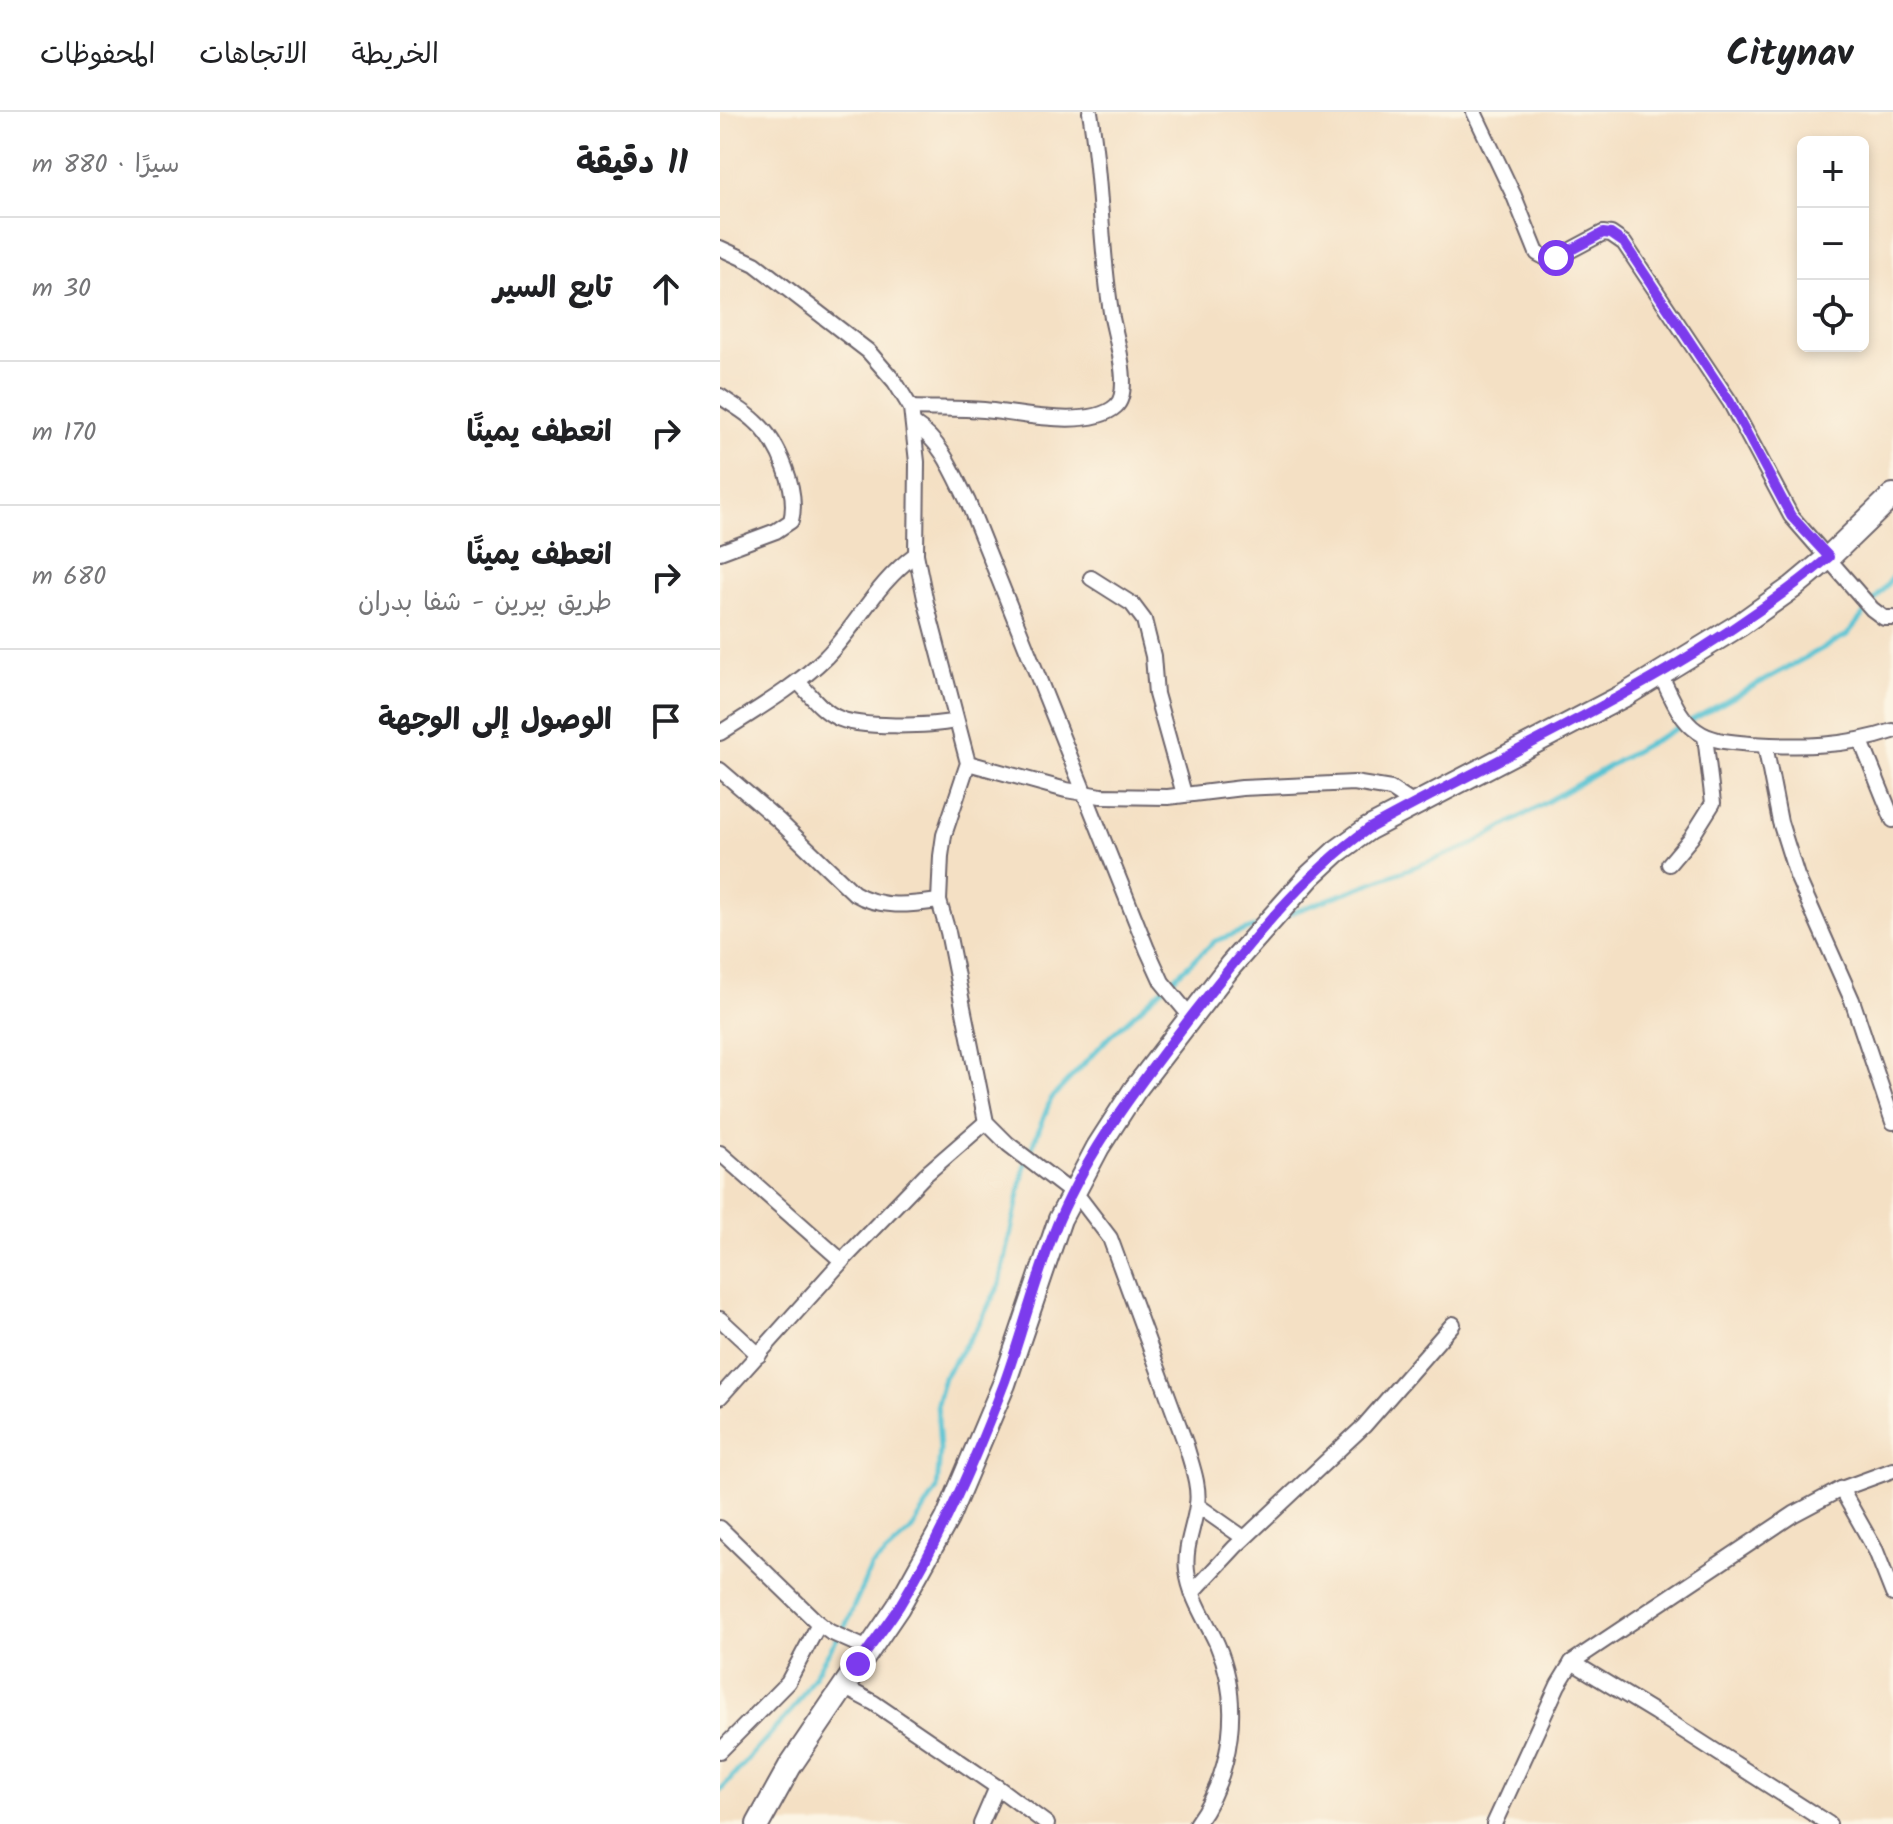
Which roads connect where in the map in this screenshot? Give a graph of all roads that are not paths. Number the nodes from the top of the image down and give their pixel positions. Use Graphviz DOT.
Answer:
graph roads {
  1 [pos="1090,112"];
  2 [pos="1474,112"];
  3 [pos="720,248"];
  4 [pos="720,396"];
  5 [pos="911,408"];
  6 [pos="915,425"];
  7 [pos="1893,495"];
  8 [pos="720,552"];
  9 [pos="916,554"];
  10 [pos="1829,557"];
  11 [pos="1091,578"];
  12 [pos="1893,618"];
  13 [pos="1660,674"];
  14 [pos="799,683"];
  15 [pos="956,721"];
  16 [pos="1893,731"];
  17 [pos="720,733"];
  18 [pos="1705,736"];
  19 [pos="1861,741"];
  20 [pos="1765,745"];
  21 [pos="968,763"];
  22 [pos="720,770"];
  23 [pos="1087,794"];
  24 [pos="1184,794"];
  25 [pos="1414,804"];
  26 [pos="1893,820"];
  27 [pos="1669,864"];
  28 [pos="939,901"];
  29 [pos="1191,1017"];
  30 [pos="986,1122"];
  31 [pos="1893,1122"];
  32 [pos="720,1153"];
  33 [pos="1072,1194"];
  34 [pos="842,1261"];
  35 [pos="720,1319"];
  36 [pos="1453,1324"];
  37 [pos="759,1355"];
  38 [pos="720,1397"];
  39 [pos="1893,1470"];
  40 [pos="1841,1489"];
  41 [pos="1197,1505"];
  42 [pos="720,1528"];
  43 [pos="1244,1538"];
  44 [pos="1192,1593"];
  45 [pos="1893,1594"];
  46 [pos="830,1631"];
  47 [pos="868,1649"];
  48 [pos="1572,1662"];
  49 [pos="842,1686"];
  50 [pos="720,1751"];
  51 [pos="997,1787"];
  52 [pos="758,1824"];
  53 [pos="981,1824"];
  54 [pos="1047,1824"];
  55 [pos="1196,1824"];
  56 [pos="1494,1824"];
  57 [pos="1829,1824"];
  1 -- 5 [label="street"];
  2 -- 10 [label="street"];
  3 -- 5 [label="street"];
  4 -- 8 [label="street"];
  5 -- 6 [label="street"];
  6 -- 9 [label="street"];
  6 -- 23 [label="street"];
  7 -- 10 [label="main road"];
  9 -- 14 [label="street"];
  9 -- 15 [label="street"];
  10 -- 12 [label="street"];
  10 -- 13 [label="main road"];
  11 -- 24 [label="street"];
  13 -- 18 [label="street"];
  13 -- 25 [label="main road"];
  14 -- 15 [label="street"];
  14 -- 17 [label="street"];
  15 -- 21 [label="street"];
  16 -- 19 [label="street"];
  18 -- 20 [label="street"];
  18 -- 27 [label="street"];
  19 -- 20 [label="street"];
  19 -- 26 [label="street"];
  20 -- 31 [label="street"];
  21 -- 23 [label="street"];
  21 -- 28 [label="street"];
  22 -- 28 [label="street"];
  23 -- 24 [label="street"];
  23 -- 29 [label="street"];
  24 -- 25 [label="street"];
  25 -- 29 [label="main road"];
  28 -- 30 [label="street"];
  29 -- 33 [label="main road"];
  30 -- 33 [label="street"];
  30 -- 34 [label="street"];
  32 -- 34 [label="street"];
  33 -- 41 [label="street"];
  33 -- 47 [label="main road"];
  34 -- 37 [label="street"];
  35 -- 37 [label="street"];
  36 -- 43 [label="street"];
  37 -- 38 [label="street"];
  39 -- 40 [label="street"];
  40 -- 45 [label="street"];
  40 -- 48 [label="street"];
  41 -- 43 [label="street"];
  41 -- 44 [label="street"];
  42 -- 46 [label="street"];
  43 -- 44 [label="street"];
  44 -- 55 [label="street"];
  46 -- 47 [label="street"];
  46 -- 50 [label="street"];
  47 -- 49 [label="main road"];
  48 -- 56 [label="street"];
  48 -- 57 [label="street"];
  49 -- 51 [label="street"];
  49 -- 52 [label="main road"];
  51 -- 53 [label="street"];
  51 -- 54 [label="street"];
}
